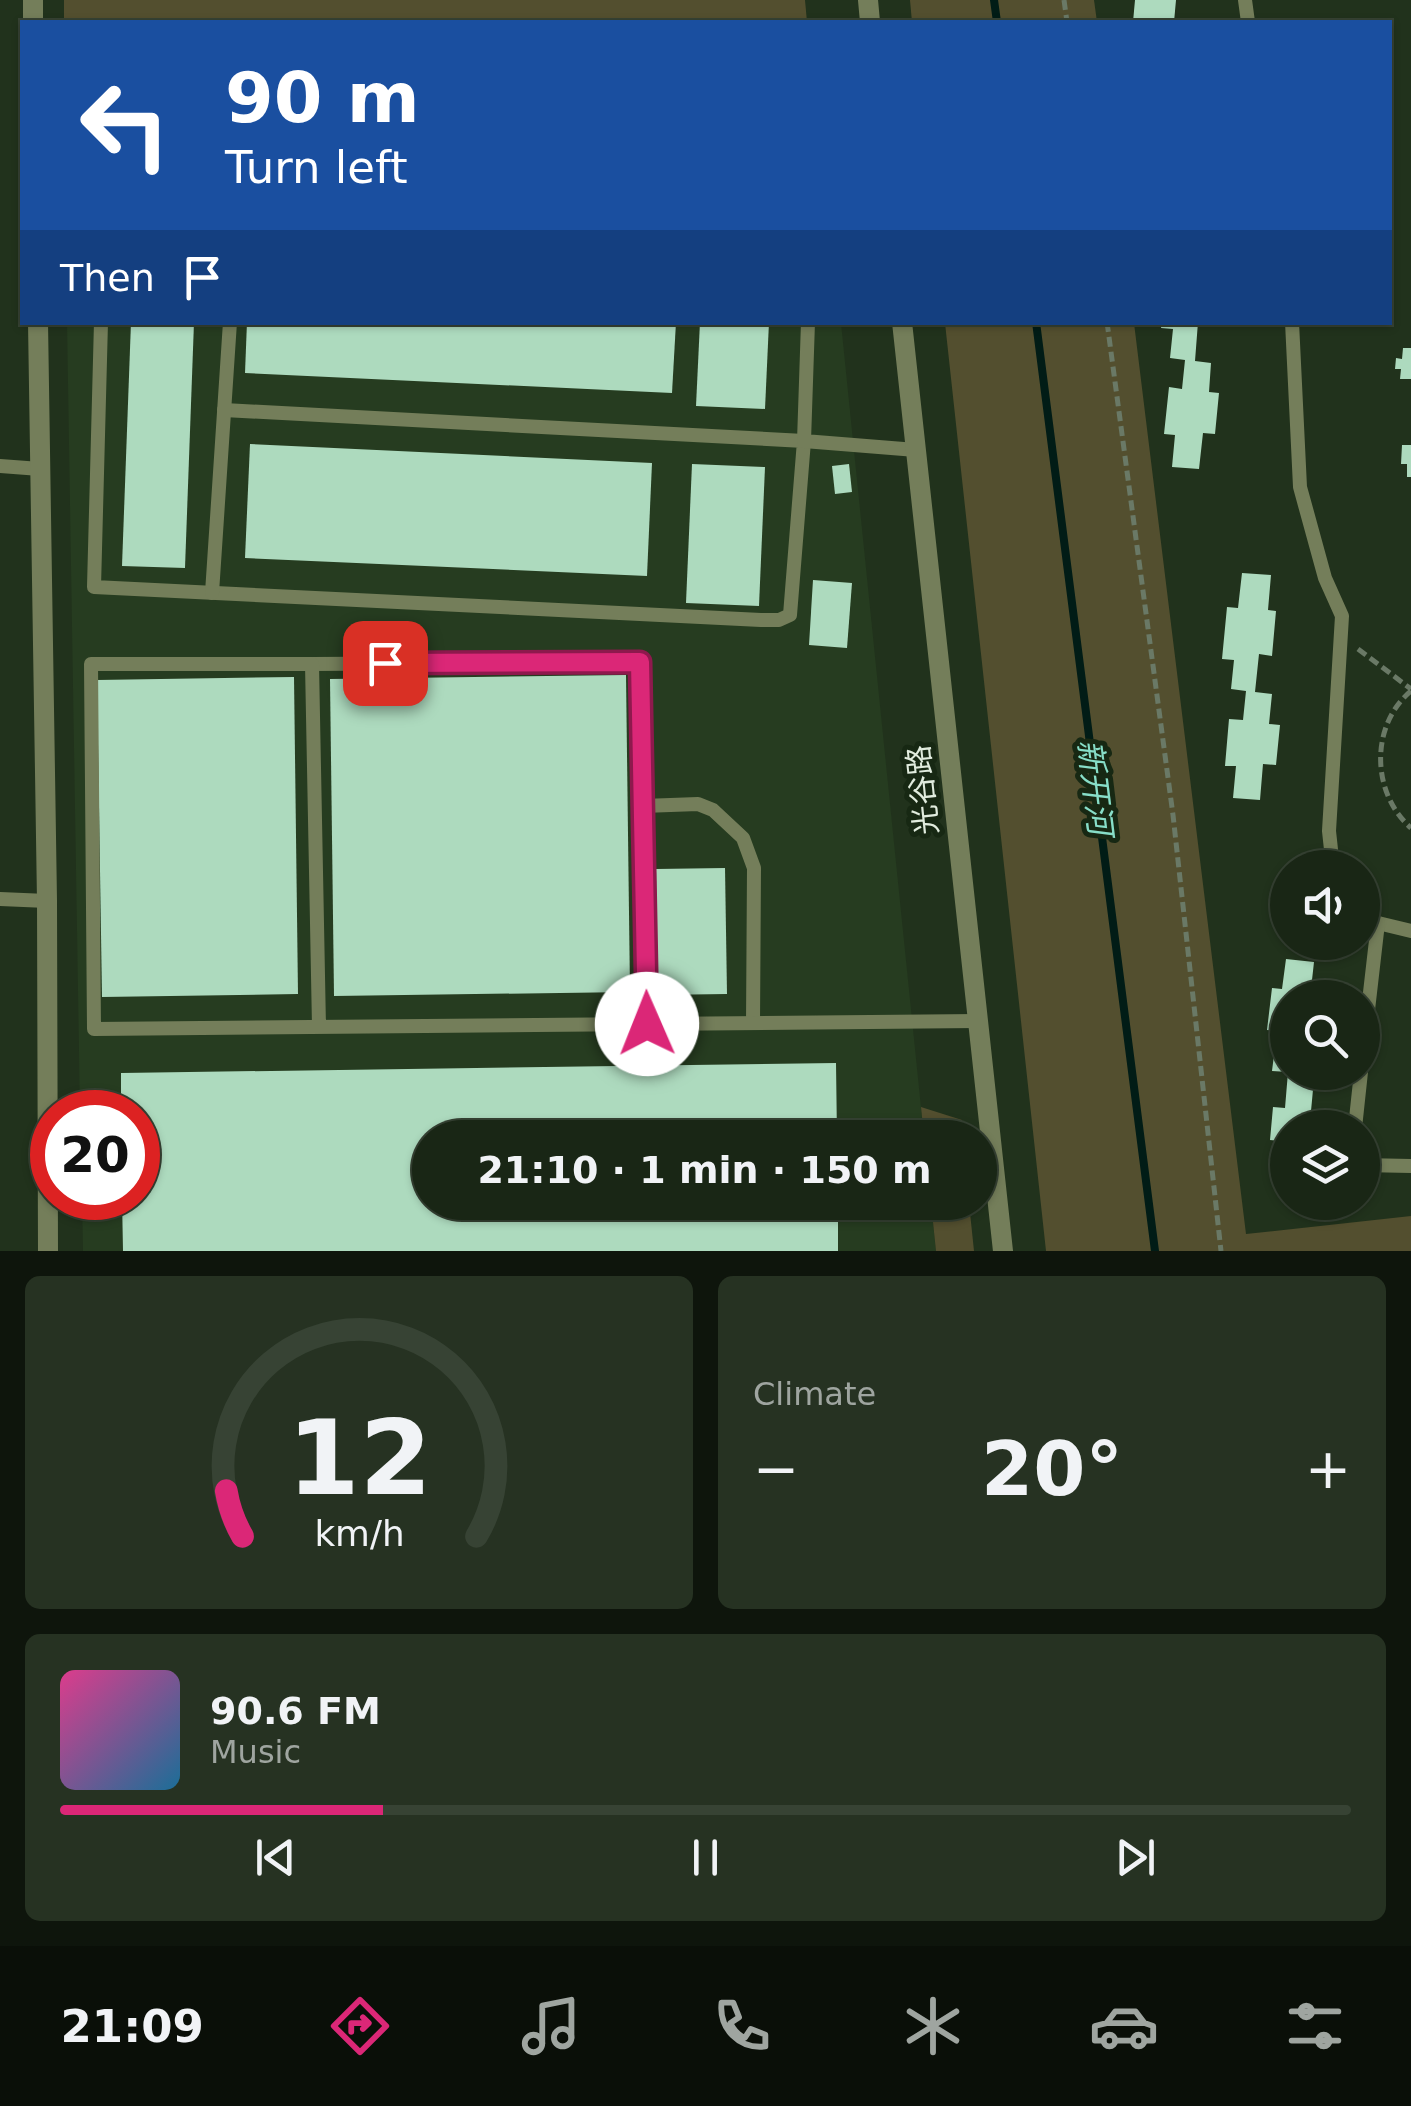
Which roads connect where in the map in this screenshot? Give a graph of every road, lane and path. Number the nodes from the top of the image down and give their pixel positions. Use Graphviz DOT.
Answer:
graph roads {
  1 [pos="38,325"];
  2 [pos="101,325"];
  3 [pos="230,325"];
  4 [pos="808,325"];
  5 [pos="902,325"];
  6 [pos="1107,325"];
  7 [pos="1292,325"];
  8 [pos="224,410"];
  9 [pos="804,441"];
  10 [pos="916,450"];
  11 [pos="0,466"];
  12 [pos="40,470"];
  13 [pos="212,593"];
  14 [pos="1340,642"];
  15 [pos="312,664"];
  16 [pos="1411,690"];
  17 [pos="643,806"];
  18 [pos="1411,828"];
  19 [pos="1331,850"];
  20 [pos="0,899"];
  21 [pos="47,902"];
  22 [pos="1380,923"];
  23 [pos="1411,931"];
  24 [pos="978,1021"];
  25 [pos="753,1023"];
  26 [pos="647,1024"];
  27 [pos="318,1027"];
  28 [pos="1380,1165"];
  29 [pos="1411,1166"];
  30 [pos="48,1251"];
  31 [pos="1003,1251"];
  32 [pos="1221,1251"];
  1 -- 12 [label="street"];
  2 -- 13 [label="lane"];
  3 -- 8 [label="lane"];
  4 -- 9 [label="lane"];
  5 -- 10 [label="street, 光谷路"];
  6 -- 32 [label="path"];
  7 -- 14 [label="lane"];
  8 -- 9 [label="lane"];
  8 -- 13 [label="lane"];
  9 -- 10 [label="lane"];
  9 -- 13 [label="lane"];
  10 -- 24 [label="street, 光谷路"];
  11 -- 12 [label="lane"];
  12 -- 21 [label="street"];
  14 -- 16 [label="path"];
  14 -- 19 [label="lane"];
  15 -- 17 [label="lane"];
  15 -- 27 [label="lane"];
  15 -- 27 [label="lane"];
  16 -- 18 [label="path"];
  17 -- 25 [label="lane"];
  17 -- 26 [label="lane"];
  20 -- 21 [label="lane"];
  21 -- 30 [label="street"];
  22 -- 23 [label="lane"];
  24 -- 25 [label="lane"];
  24 -- 31 [label="street, 光谷路"];
  25 -- 26 [label="lane"];
  26 -- 27 [label="lane"];
  28 -- 29 [label="lane"];
}
